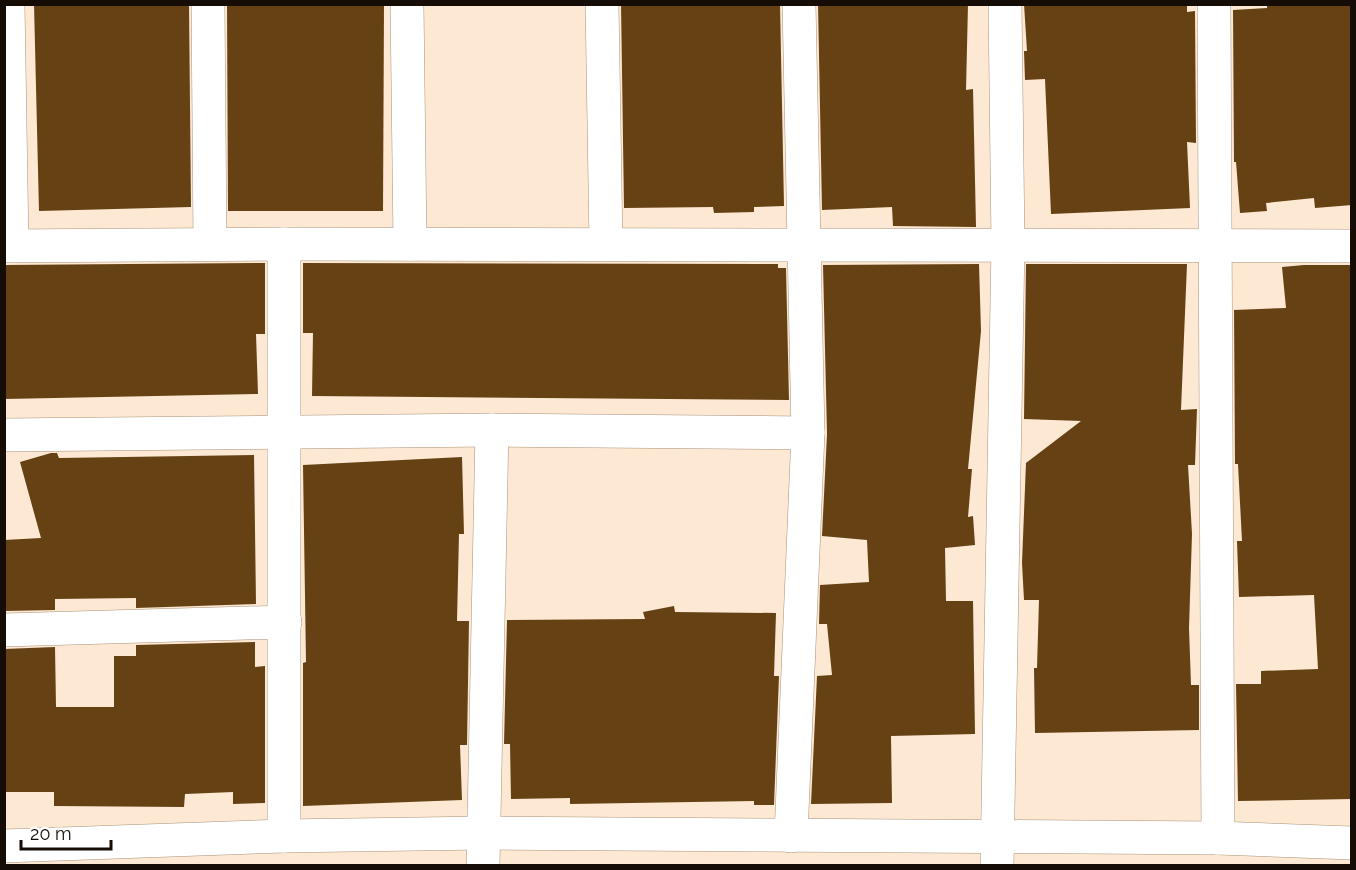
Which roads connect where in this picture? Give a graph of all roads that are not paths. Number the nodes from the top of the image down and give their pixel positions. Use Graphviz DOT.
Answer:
graph roads {
  1 [pos="8,4"];
  2 [pos="208,4"];
  3 [pos="407,4"];
  4 [pos="602,4"];
  5 [pos="799,4"];
  6 [pos="1005,4"];
  7 [pos="1214,4"];
  8 [pos="210,244"];
  9 [pos="284,244"];
  10 [pos="410,244"];
  11 [pos="606,244"];
  12 [pos="1008,244"];
  13 [pos="806,245"];
  14 [pos="8,246"];
  15 [pos="1215,246"];
  16 [pos="1352,246"];
  17 [pos="283,430"];
  18 [pos="492,430"];
  19 [pos="808,433"];
  20 [pos="4,435"];
  21 [pos="285,622"];
  22 [pos="4,630"];
  23 [pos="484,833"];
  24 [pos="284,836"];
  25 [pos="791,836"];
  26 [pos="1218,838"];
  27 [pos="1352,843"];
  28 [pos="4,846"];
  29 [pos="996,851"];
  30 [pos="210,852"];
  31 [pos="483,866"];
  1 -- 14 [label="street"];
  2 -- 8 [label="street"];
  3 -- 10 [label="street"];
  4 -- 11 [label="street"];
  5 -- 13 [label="street"];
  6 -- 12 [label="street"];
  7 -- 15 [label="street"];
  8 -- 9 [label="street"];
  8 -- 14 [label="street"];
  9 -- 10 [label="street"];
  9 -- 17 [label="street"];
  10 -- 11 [label="street"];
  11 -- 13 [label="street"];
  12 -- 13 [label="street"];
  12 -- 15 [label="street"];
  12 -- 29 [label="street"];
  13 -- 19 [label="street"];
  15 -- 16 [label="street"];
  15 -- 26 [label="street"];
  17 -- 18 [label="street"];
  17 -- 20 [label="street"];
  17 -- 21 [label="street"];
  18 -- 19 [label="street"];
  18 -- 23 [label="street"];
  19 -- 25 [label="street"];
  21 -- 22 [label="street"];
  21 -- 24 [label="street"];
  23 -- 24 [label="street"];
  23 -- 25 [label="street"];
  23 -- 31 [label="street"];
  24 -- 30 [label="street"];
  25 -- 29 [label="street"];
  26 -- 27 [label="street"];
  26 -- 29 [label="street"];
  28 -- 30 [label="street"];
}
